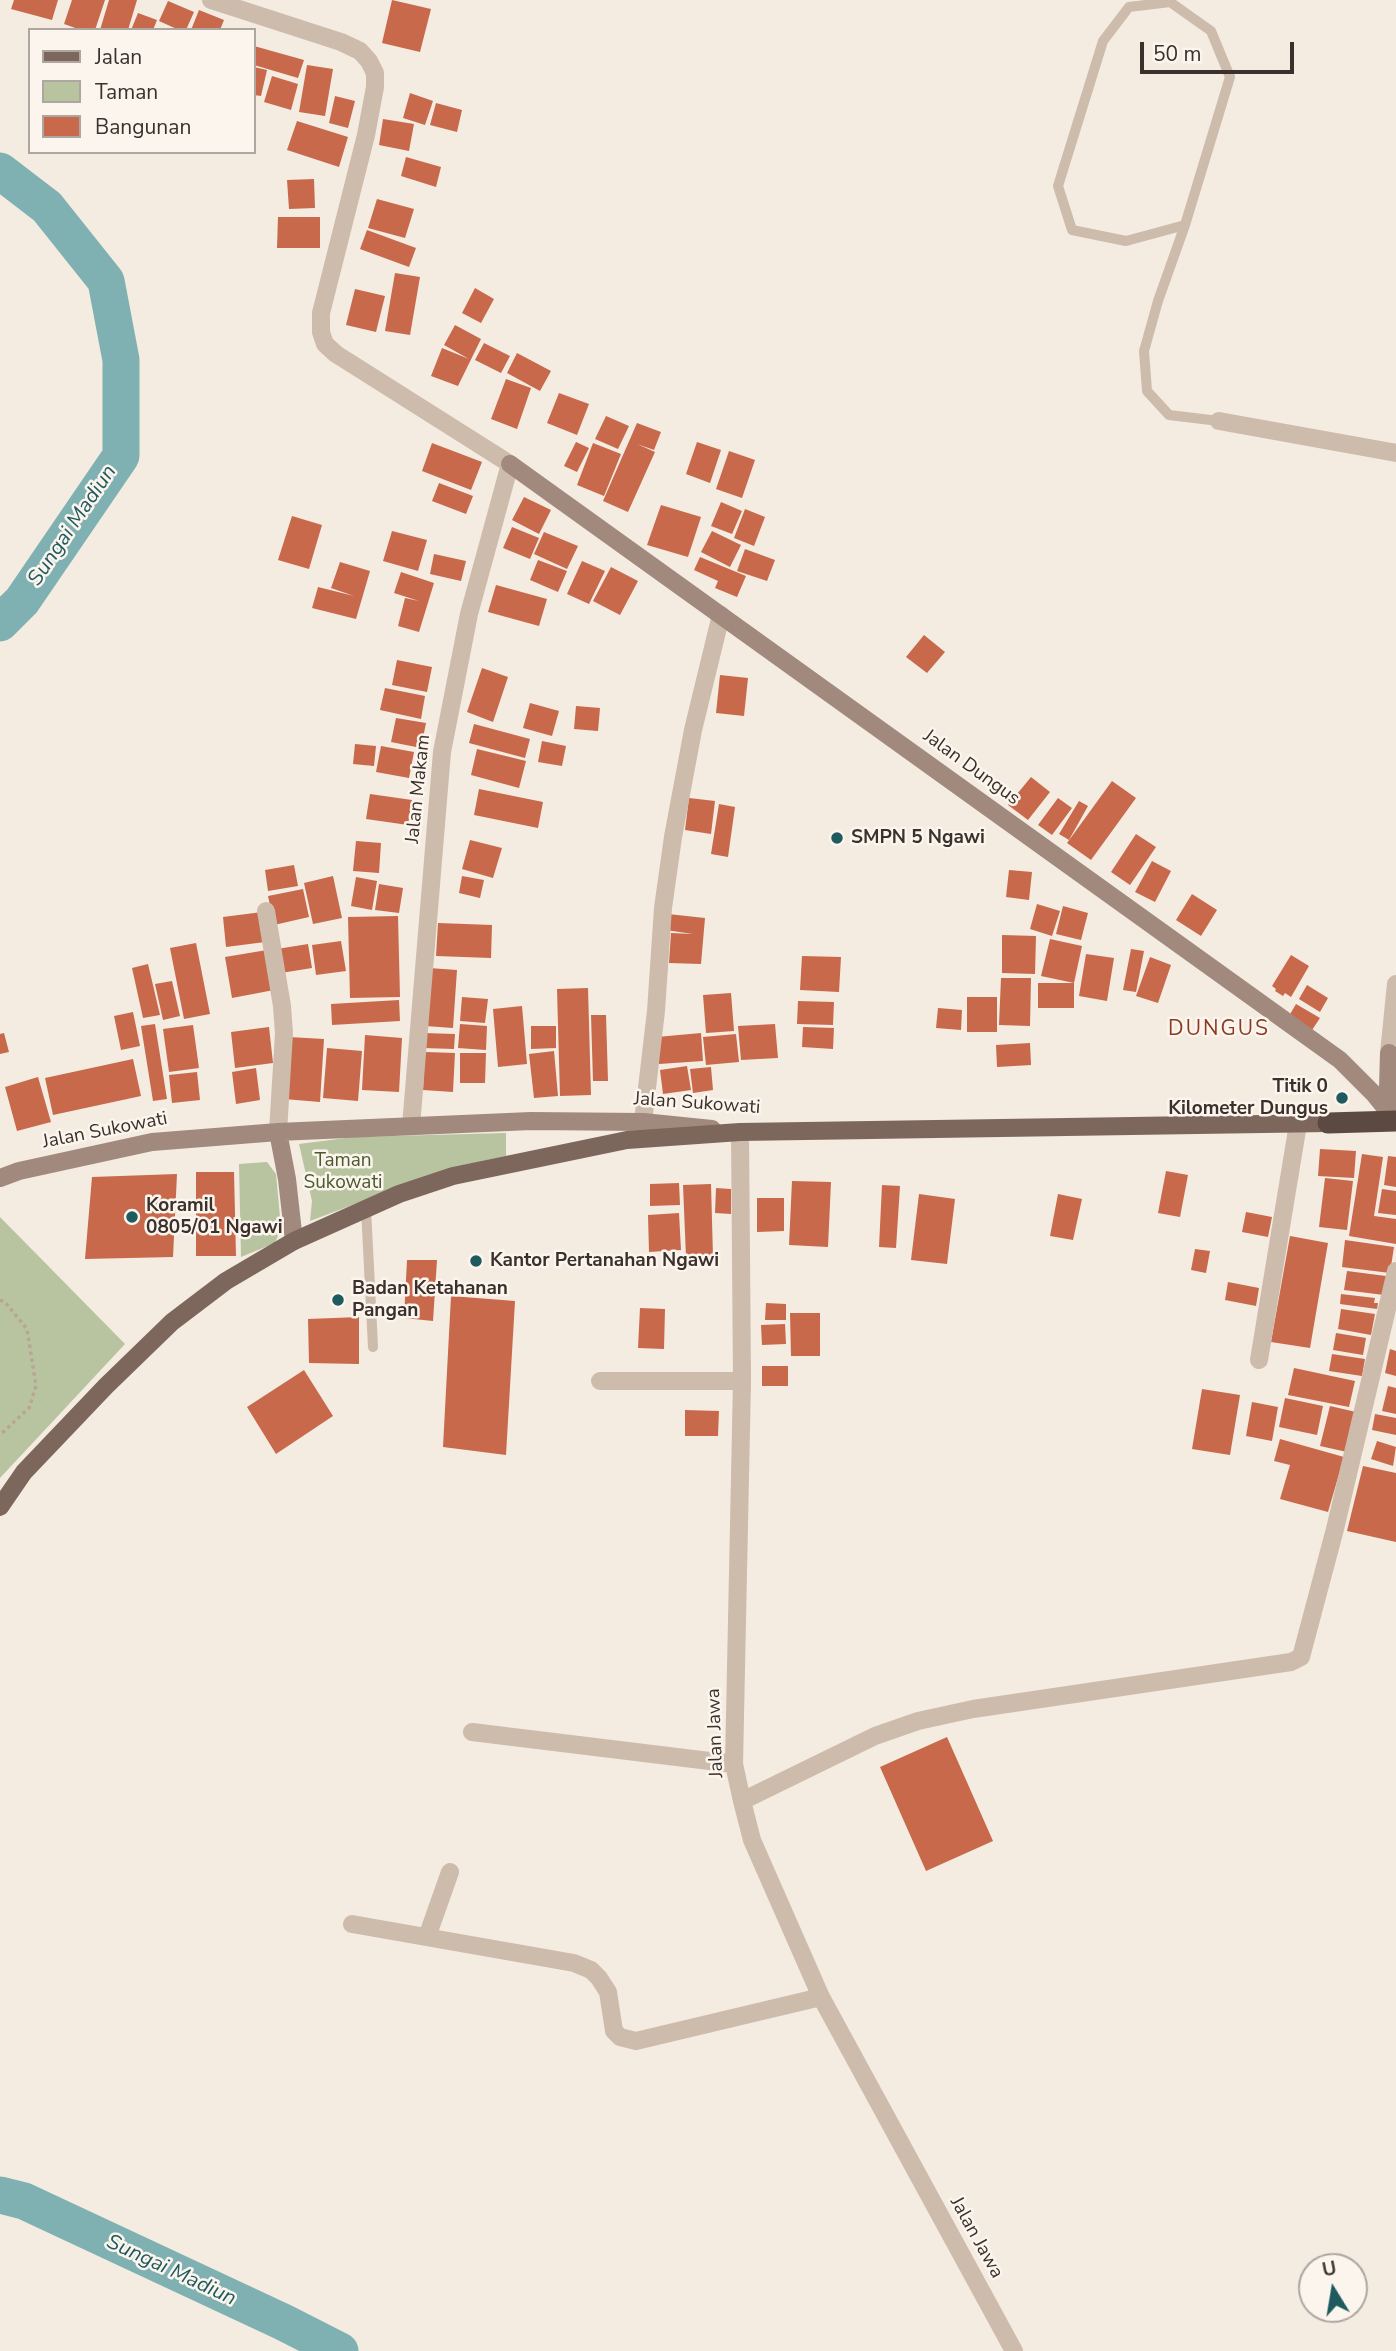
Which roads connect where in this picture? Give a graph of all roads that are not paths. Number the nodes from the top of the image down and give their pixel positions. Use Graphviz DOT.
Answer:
graph roads {
  1 [pos="211,0"];
  2 [pos="1185,225"];
  3 [pos="1219,421"];
  4 [pos="1396,453"];
  5 [pos="510,464"];
  6 [pos="721,615"];
  7 [pos="266,911"];
  8 [pos="1396,984"];
  9 [pos="1396,1121"];
  10 [pos="643,1122"];
  11 [pos="1298,1124"];
  12 [pos="1328,1124"];
  13 [pos="411,1126"];
  14 [pos="278,1132"];
  15 [pos="740,1132"];
  16 [pos="0,1178"];
  17 [pos="366,1208"];
  18 [pos="293,1241"];
  19 [pos="1396,1271"];
  20 [pos="373,1347"];
  21 [pos="1259,1360"];
  22 [pos="600,1381"];
  23 [pos="742,1381"];
  24 [pos="0,1507"];
  25 [pos="472,1732"];
  26 [pos="734,1764"];
  27 [pos="742,1801"];
  28 [pos="450,1872"];
  29 [pos="352,1923"];
  30 [pos="428,1937"];
  31 [pos="821,1997"];
  32 [pos="1014,2351"];
  1 -- 5 [label="street"];
  2 -- 2 [label="lane"];
  2 -- 3 [label="lane"];
  3 -- 4 [label="street"];
  5 -- 6 [label="street, Jalan Dungus"];
  5 -- 13 [label="street, Jalan Makam"];
  6 -- 9 [label="street, Jalan Dungus"];
  6 -- 10 [label="street"];
  7 -- 14 [label="street"];
  8 -- 9 [label="street"];
  9 -- 12 [label="highway, Jalan Sukowati"];
  10 -- 13 [label="street, Jalan Sukowati"];
  10 -- 15 [label="street, Jalan Sukowati"];
  11 -- 12 [label="main road, Jalan Sukowati"];
  11 -- 15 [label="main road, Jalan Sukowati"];
  11 -- 21 [label="street"];
  13 -- 14 [label="street, Jalan Sukowati"];
  14 -- 16 [label="street, Jalan Sukowati"];
  14 -- 18 [label="street"];
  15 -- 17 [label="main road"];
  15 -- 23 [label="street, Jalan Jawa"];
  17 -- 18 [label="main road"];
  17 -- 20 [label="lane"];
  18 -- 24 [label="main road"];
  19 -- 27 [label="street"];
  22 -- 23 [label="street"];
  23 -- 26 [label="street, Jalan Jawa"];
  25 -- 26 [label="street"];
  26 -- 27 [label="street, Jalan Jawa"];
  27 -- 31 [label="street, Jalan Jawa"];
  28 -- 30 [label="street"];
  29 -- 30 [label="street"];
  30 -- 31 [label="street"];
  31 -- 32 [label="street, Jalan Jawa"];
}
